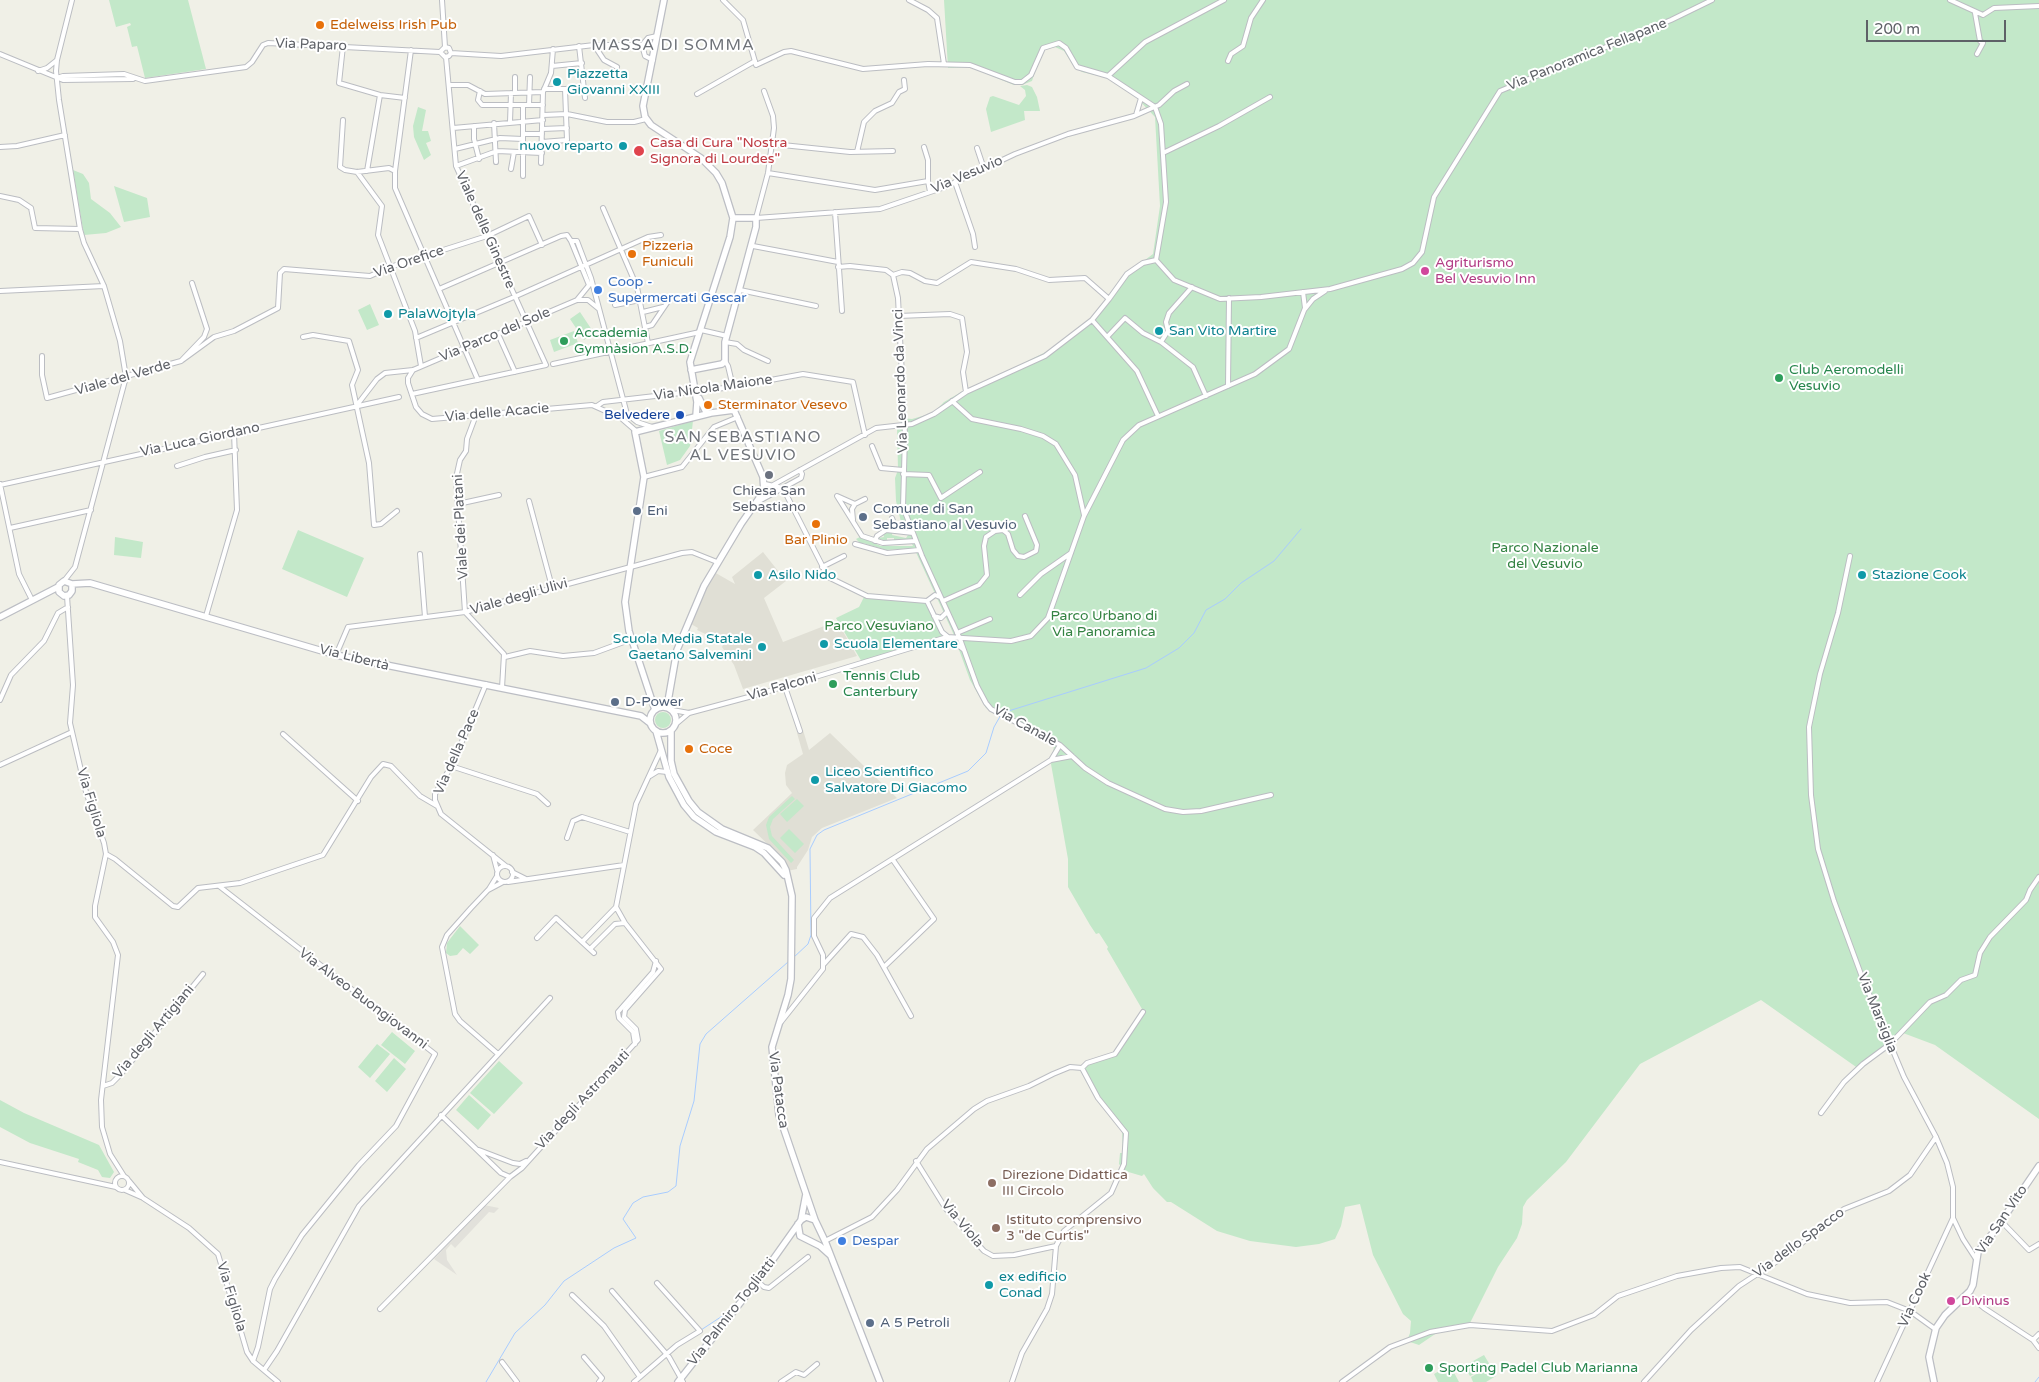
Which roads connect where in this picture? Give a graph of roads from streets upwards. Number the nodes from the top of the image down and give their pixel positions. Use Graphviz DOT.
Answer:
graph roads {
  1 [pos="72,0"];
  2 [pos="442,0"];
  3 [pos="664,0"];
  4 [pos="723,0"];
  5 [pos="909,0"];
  6 [pos="1224,0"];
  7 [pos="1263,0"];
  8 [pos="1712,0"];
  9 [pos="1950,0"];
  10 [pos="2039,6"];
  11 [pos="1975,13"];
  12 [pos="657,36"];
  13 [pos="594,45"];
  14 [pos="642,45"];
  15 [pos="343,46"];
  16 [pos="580,46"];
  17 [pos="446,47"];
  18 [pos="554,49"];
  19 [pos="411,50"];
  20 [pos="440,52"];
  21 [pos="451,52"];
  22 [pos="0,54"];
  23 [pos="1978,54"];
  24 [pos="446,58"];
  25 [pos="57,60"];
  26 [pos="653,60"];
  27 [pos="1228,61"];
  28 [pos="582,63"];
  29 [pos="756,63"];
  30 [pos="944,64"];
  31 [pos="552,66"];
  32 [pos="618,67"];
  33 [pos="38,71"];
  34 [pos="1108,76"];
  35 [pos="515,77"];
  36 [pos="530,77"];
  37 [pos="56,78"];
  38 [pos="904,80"];
  39 [pos="1187,84"];
  40 [pos="449,85"];
  41 [pos="497,87"];
  42 [pos="584,88"];
  43 [pos="565,89"];
  44 [pos="544,91"];
  45 [pos="764,91"];
  46 [pos="480,92"];
  47 [pos="530,92"];
  48 [pos="513,93"];
  49 [pos="497,94"];
  50 [pos="697,94"];
  51 [pos="380,95"];
  52 [pos="1270,97"];
  53 [pos="405,98"];
  54 [pos="585,98"];
  55 [pos="1140,98"];
  56 [pos="497,99"];
  57 [pos="523,105"];
  58 [pos="529,105"];
  59 [pos="544,105"];
  60 [pos="497,106"];
  61 [pos="511,106"];
  62 [pos="1155,107"];
  63 [pos="543,114"];
  64 [pos="566,114"];
  65 [pos="1136,115"];
  66 [pos="646,119"];
  67 [pos="342,120"];
  68 [pos="543,120"];
  69 [pos="523,121"];
  70 [pos="510,122"];
  71 [pos="494,123"];
  72 [pos="474,126"];
  73 [pos="453,128"];
  74 [pos="567,128"];
  75 [pos="542,129"];
  76 [pos="542,134"];
  77 [pos="66,135"];
  78 [pos="523,136"];
  79 [pos="496,139"];
  80 [pos="542,142"];
  81 [pos="475,143"];
  82 [pos="773,144"];
  83 [pos="924,146"];
  84 [pos="0,147"];
  85 [pos="977,148"];
  86 [pos="455,149"];
  87 [pos="497,151"];
  88 [pos="893,151"];
  89 [pos="514,152"];
  90 [pos="523,152"];
  91 [pos="857,152"];
  92 [pos="542,153"];
  93 [pos="1163,154"];
  94 [pos="479,160"];
  95 [pos="496,162"];
  96 [pos="541,163"];
  97 [pos="456,166"];
  98 [pos="512,169"];
  99 [pos="984,169"];
  100 [pos="395,170"];
  101 [pos="367,171"];
  102 [pos="357,172"];
  103 [pos="768,173"];
  104 [pos="523,176"];
  105 [pos="928,181"];
  106 [pos="955,182"];
  107 [pos="930,192"];
  108 [pos="0,196"];
  109 [pos="603,208"];
  110 [pos="835,212"];
  111 [pos="733,218"];
  112 [pos="756,218"];
  113 [pos="80,229"];
  114 [pos="487,236"];
  115 [pos="661,236"];
  116 [pos="542,245"];
  117 [pos="753,246"];
  118 [pos="974,247"];
  119 [pos="620,250"];
  120 [pos="425,256"];
  121 [pos="1156,260"];
  122 [pos="500,264"];
  123 [pos="838,264"];
  124 [pos="584,266"];
  125 [pos="390,267"];
  126 [pos="893,275"];
  127 [pos="591,279"];
  128 [pos="192,283"];
  129 [pos="589,285"];
  130 [pos="104,286"];
  131 [pos="1192,287"];
  132 [pos="439,289"];
  133 [pos="1330,289"];
  134 [pos="740,290"];
  135 [pos="0,291"];
  136 [pos="1303,292"];
  137 [pos="514,297"];
  138 [pos="1229,298"];
  139 [pos="577,300"];
  140 [pos="640,300"];
  141 [pos="669,300"];
  142 [pos="1109,300"];
  143 [pos="615,305"];
  144 [pos="816,306"];
  145 [pos="664,308"];
  146 [pos="599,309"];
  147 [pos="1304,310"];
  148 [pos="842,311"];
  149 [pos="643,312"];
  150 [pos="898,316"];
  151 [pos="1092,320"];
  152 [pos="525,322"];
  153 [pos="454,323"];
  154 [pos="645,327"];
  155 [pos="700,331"];
  156 [pos="498,334"];
  157 [pos="1108,336"];
  158 [pos="303,337"];
  159 [pos="416,338"];
  160 [pos="726,339"];
  161 [pos="1161,342"];
  162 [pos="648,343"];
  163 [pos="465,347"];
  164 [pos="611,351"];
  165 [pos="42,356"];
  166 [pos="181,361"];
  167 [pos="725,361"];
  168 [pos="768,361"];
  169 [pos="553,364"];
  170 [pos="421,366"];
  171 [pos="413,370"];
  172 [pos="691,370"];
  173 [pos="396,372"];
  174 [pos="515,372"];
  175 [pos="126,377"];
  176 [pos="478,380"];
  177 [pos="408,383"];
  178 [pos="1228,386"];
  179 [pos="733,387"];
  180 [pos="696,391"];
  181 [pos="966,392"];
  182 [pos="412,394"];
  183 [pos="1206,396"];
  184 [pos="399,397"];
  185 [pos="623,400"];
  186 [pos="952,402"];
  187 [pos="355,406"];
  188 [pos="596,406"];
  189 [pos="627,414"];
  190 [pos="707,414"];
  191 [pos="476,415"];
  192 [pos="696,416"];
  193 [pos="1158,416"];
  194 [pos="738,417"];
  195 [pos="620,418"];
  196 [pos="904,425"];
  197 [pos="652,427"];
  198 [pos="636,431"];
  199 [pos="234,433"];
  200 [pos="864,435"];
  201 [pos="872,446"];
  202 [pos="236,450"];
  203 [pos="105,461"];
  204 [pos="177,466"];
  205 [pos="800,470"];
  206 [pos="903,472"];
  207 [pos="980,472"];
  208 [pos="644,478"];
  209 [pos="0,484"];
  210 [pos="765,484"];
  211 [pos="773,484"];
  212 [pos="783,488"];
  213 [pos="499,496"];
  214 [pos="865,499"];
  215 [pos="528,501"];
  216 [pos="759,501"];
  217 [pos="458,504"];
  218 [pos="855,504"];
  219 [pos="91,510"];
  220 [pos="397,510"];
  221 [pos="1025,516"];
  222 [pos="1084,516"];
  223 [pos="892,518"];
  224 [pos="853,522"];
  225 [pos="10,528"];
  226 [pos="897,530"];
  227 [pos="913,533"];
  228 [pos="875,541"];
  229 [pos="916,541"];
  230 [pos="855,544"];
  231 [pos="919,550"];
  232 [pos="1071,553"];
  233 [pos="420,554"];
  234 [pos="844,556"];
  235 [pos="1850,556"];
  236 [pos="717,562"];
  237 [pos="631,567"];
  238 [pos="822,567"];
  239 [pos="64,581"];
  240 [pos="72,584"];
  241 [pos="58,587"];
  242 [pos="552,587"];
  243 [pos="1020,595"];
  244 [pos="67,596"];
  245 [pos="942,599"];
  246 [pos="32,600"];
  247 [pos="927,601"];
  248 [pos="68,607"];
  249 [pos="465,612"];
  250 [pos="947,612"];
  251 [pos="206,616"];
  252 [pos="934,616"];
  253 [pos="0,617"];
  254 [pos="425,617"];
  255 [pos="950,619"];
  256 [pos="990,619"];
  257 [pos="939,626"];
  258 [pos="956,631"];
  259 [pos="947,637"];
  260 [pos="632,639"];
  261 [pos="960,639"];
  262 [pos="964,650"];
  263 [pos="336,655"];
  264 [pos="505,656"];
  265 [pos="486,684"];
  266 [pos="785,687"];
  267 [pos="502,688"];
  268 [pos="0,700"];
  269 [pos="670,709"];
  270 [pos="654,711"];
  271 [pos="689,713"];
  272 [pos="641,716"];
  273 [pos="650,723"];
  274 [pos="676,724"];
  275 [pos="656,731"];
  276 [pos="671,731"];
  277 [pos="800,731"];
  278 [pos="72,732"];
  279 [pos="283,734"];
  280 [pos="1060,745"];
  281 [pos="662,749"];
  282 [pos="1072,756"];
  283 [pos="1051,760"];
  284 [pos="0,765"];
  285 [pos="451,766"];
  286 [pos="667,772"];
  287 [pos="649,777"];
  288 [pos="1271,796"];
  289 [pos="358,801"];
  290 [pos="548,804"];
  291 [pos="436,806"];
  292 [pos="630,832"];
  293 [pos="567,838"];
  294 [pos="106,854"];
  295 [pos="493,856"];
  296 [pos="893,860"];
  297 [pos="624,865"];
  298 [pos="506,866"];
  299 [pos="512,872"];
  300 [pos="497,874"];
  301 [pos="2039,877"];
  302 [pos="526,879"];
  303 [pos="506,882"];
  304 [pos="789,885"];
  305 [pos="219,886"];
  306 [pos="488,890"];
  307 [pos="616,907"];
  308 [pos="603,921"];
  309 [pos="625,923"];
  310 [pos="609,930"];
  311 [pos="537,938"];
  312 [pos="582,942"];
  313 [pos="590,949"];
  314 [pos="594,953"];
  315 [pos="824,964"];
  316 [pos="884,967"];
  317 [pos="203,974"];
  318 [pos="550,998"];
  319 [pos="1143,1012"];
  320 [pos="911,1016"];
  321 [pos="776,1027"];
  322 [pos="1890,1044"];
  323 [pos="498,1054"];
  324 [pos="1082,1068"];
  325 [pos="103,1086"];
  326 [pos="1821,1113"];
  327 [pos="441,1116"];
  328 [pos="1936,1137"];
  329 [pos="477,1149"];
  330 [pos="528,1160"];
  331 [pos="916,1160"];
  332 [pos="0,1162"];
  333 [pos="2039,1166"];
  334 [pos="118,1168"];
  335 [pos="124,1176"];
  336 [pos="510,1177"];
  337 [pos="116,1179"];
  338 [pos="129,1181"];
  339 [pos="107,1184"];
  340 [pos="116,1187"];
  341 [pos="123,1190"];
  342 [pos="806,1192"];
  343 [pos="143,1198"];
  344 [pos="1953,1218"];
  345 [pos="815,1220"];
  346 [pos="800,1221"];
  347 [pos="2002,1222"];
  348 [pos="820,1230"];
  349 [pos="807,1240"];
  350 [pos="825,1241"];
  351 [pos="786,1242"];
  352 [pos="2039,1244"];
  353 [pos="820,1246"];
  354 [pos="1056,1246"];
  355 [pos="808,1256"];
  356 [pos="831,1256"];
  357 [pos="1976,1259"];
  358 [pos="1758,1274"];
  359 [pos="757,1281"];
  360 [pos="657,1283"];
  361 [pos="612,1291"];
  362 [pos="1967,1294"];
  363 [pos="572,1295"];
  364 [pos="380,1309"];
  365 [pos="1910,1311"];
  366 [pos="1935,1329"];
  367 [pos="2039,1334"];
  368 [pos="2033,1340"];
  369 [pos="2039,1348"];
  370 [pos="667,1354"];
  371 [pos="584,1357"];
  372 [pos="253,1361"];
  373 [pos="502,1362"];
  374 [pos="817,1364"];
  375 [pos="264,1370"];
  376 [pos="640,1377"];
  377 [pos="681,1381"];
  378 [pos="278,1382"];
  379 [pos="517,1382"];
  380 [pos="599,1382"];
  381 [pos="634,1382"];
  382 [pos="782,1382"];
  383 [pos="880,1382"];
  384 [pos="1012,1382"];
  385 [pos="1342,1382"];
  386 [pos="1644,1382"];
  387 [pos="1877,1382"];
  388 [pos="1934,1382"];
  1 -- 25 [label="street"];
  2 -- 17 [label="street"];
  3 -- 12 [label="street"];
  4 -- 29 [label="street"];
  5 -- 30 [label="street"];
  6 -- 34 [label="street"];
  7 -- 27 [label="street"];
  8 -- 133 [label="street, Via Panoramica Fellapane"];
  9 -- 11 [label="street"];
  10 -- 11 [label="street"];
  11 -- 23 [label="street"];
  12 -- 14 [label="street"];
  12 -- 26 [label="street"];
  13 -- 14 [label="street"];
  13 -- 16 [label="street"];
  13 -- 32 [label="street"];
  14 -- 26 [label="street"];
  15 -- 19 [label="street, Via Paparo"];
  15 -- 37 [label="street, Via Paparo"];
  15 -- 51 [label="street"];
  16 -- 18 [label="street"];
  16 -- 28 [label="street"];
  17 -- 20 [label="street"];
  17 -- 21 [label="street"];
  18 -- 21 [label="street"];
  18 -- 31 [label="street"];
  19 -- 20 [label="street, Via Paparo"];
  19 -- 53 [label="street"];
  20 -- 24 [label="street"];
  21 -- 24 [label="street"];
  22 -- 33 [label="street"];
  24 -- 40 [label="street, Viale delle Ginestre"];
  25 -- 33 [label="street"];
  25 -- 37 [label="street"];
  26 -- 66 [label="street"];
  28 -- 31 [label="street"];
  28 -- 42 [label="street"];
  29 -- 30 [label="street"];
  29 -- 50 [label="street"];
  30 -- 34 [label="street"];
  31 -- 44 [label="street"];
  33 -- 37 [label="street"];
  34 -- 55 [label="street"];
  35 -- 48 [label="street"];
  36 -- 47 [label="street"];
  37 -- 77 [label="street"];
  38 -- 91 [label="street"];
  39 -- 62 [label="street, Via Vesuvio"];
  40 -- 46 [label="street"];
  40 -- 73 [label="street, Viale delle Ginestre"];
  41 -- 49 [label="street"];
  42 -- 43 [label="street"];
  42 -- 54 [label="street"];
  43 -- 44 [label="street"];
  43 -- 64 [label="street"];
  44 -- 47 [label="street"];
  44 -- 59 [label="street"];
  45 -- 82 [label="street"];
  46 -- 49 [label="street"];
  46 -- 60 [label="street"];
  47 -- 48 [label="street"];
  47 -- 58 [label="street"];
  48 -- 49 [label="street"];
  48 -- 61 [label="street"];
  51 -- 53 [label="street"];
  51 -- 101 [label="street"];
  52 -- 93 [label="street"];
  53 -- 100 [label="street"];
  55 -- 62 [label="street"];
  55 -- 65 [label="street"];
  56 -- 60 [label="street"];
  57 -- 58 [label="street"];
  57 -- 61 [label="street"];
  57 -- 69 [label="street"];
  58 -- 59 [label="street"];
  59 -- 63 [label="street"];
  60 -- 61 [label="street"];
  61 -- 70 [label="street"];
  62 -- 65 [label="street, Via Vesuvio"];
  62 -- 93 [label="street"];
  63 -- 64 [label="street"];
  63 -- 68 [label="street"];
  64 -- 66 [label="street"];
  64 -- 74 [label="street"];
  65 -- 99 [label="street, Via Vesuvio"];
  66 -- 111 [label="street"];
  67 -- 102 [label="street"];
  68 -- 69 [label="street"];
  68 -- 75 [label="street"];
  69 -- 70 [label="street"];
  69 -- 78 [label="street"];
  70 -- 71 [label="street"];
  71 -- 72 [label="street"];
  71 -- 79 [label="street"];
  72 -- 73 [label="street"];
  72 -- 81 [label="street"];
  73 -- 86 [label="street, Viale delle Ginestre"];
  74 -- 75 [label="street"];
  74 -- 80 [label="street"];
  75 -- 76 [label="street"];
  76 -- 78 [label="street"];
  76 -- 80 [label="street"];
  77 -- 84 [label="street"];
  77 -- 113 [label="street"];
  78 -- 79 [label="street"];
  78 -- 90 [label="street"];
  79 -- 81 [label="street"];
  79 -- 87 [label="street"];
  80 -- 92 [label="street"];
  81 -- 86 [label="street"];
  81 -- 94 [label="street"];
  82 -- 91 [label="street"];
  82 -- 103 [label="street"];
  83 -- 105 [label="street"];
  85 -- 99 [label="street"];
  86 -- 97 [label="street, Viale delle Ginestre"];
  87 -- 89 [label="street"];
  87 -- 94 [label="street"];
  87 -- 95 [label="street"];
  88 -- 91 [label="street"];
  89 -- 90 [label="street"];
  89 -- 98 [label="street"];
  90 -- 92 [label="street"];
  90 -- 104 [label="street"];
  92 -- 96 [label="street"];
  93 -- 121 [label="street"];
  94 -- 97 [label="street"];
  97 -- 114 [label="street, Viale delle Ginestre"];
  99 -- 106 [label="street, Via Vesuvio"];
  100 -- 101 [label="street"];
  100 -- 120 [label="street"];
  101 -- 102 [label="street"];
  102 -- 125 [label="street"];
  103 -- 105 [label="street"];
  103 -- 112 [label="street"];
  105 -- 107 [label="street"];
  106 -- 107 [label="street, Via Vesuvio"];
  106 -- 118 [label="street"];
  107 -- 110 [label="street, Via Vesuvio"];
  108 -- 113 [label="street"];
  109 -- 119 [label="street"];
  110 -- 112 [label="street, Via Vesuvio"];
  110 -- 123 [label="street"];
  111 -- 112 [label="street, Via Vesuvio"];
  111 -- 155 [label="street"];
  112 -- 117 [label="street"];
  113 -- 130 [label="street"];
  114 -- 116 [label="street, Via Orefice"];
  114 -- 120 [label="street, Via Orefice"];
  114 -- 122 [label="street, Viale delle Ginestre"];
  115 -- 119 [label="street"];
  116 -- 122 [label="street"];
  116 -- 124 [label="street"];
  117 -- 123 [label="street"];
  117 -- 134 [label="street"];
  119 -- 124 [label="street"];
  119 -- 140 [label="street"];
  120 -- 125 [label="street, Via Orefice"];
  120 -- 132 [label="street"];
  121 -- 131 [label="street"];
  121 -- 142 [label="street"];
  122 -- 132 [label="street"];
  122 -- 137 [label="street, Viale delle Ginestre"];
  123 -- 126 [label="street"];
  123 -- 148 [label="street"];
  124 -- 127 [label="street"];
  124 -- 129 [label="street"];
  124 -- 137 [label="street"];
  125 -- 159 [label="street"];
  125 -- 166 [label="street, Via Orefice"];
  126 -- 142 [label="street"];
  126 -- 150 [label="street, Via Leonardo da Vinci"];
  127 -- 129 [label="street"];
  127 -- 146 [label="street"];
  128 -- 166 [label="street, Viale del Verde"];
  129 -- 139 [label="street, Via Parco del Sole"];
  130 -- 135 [label="street"];
  130 -- 175 [label="street"];
  131 -- 138 [label="street"];
  131 -- 161 [label="street"];
  132 -- 153 [label="street"];
  133 -- 136 [label="street"];
  133 -- 147 [label="street"];
  134 -- 144 [label="street"];
  134 -- 160 [label="street"];
  136 -- 138 [label="street"];
  136 -- 147 [label="street"];
  137 -- 152 [label="street, Viale delle Ginestre"];
  137 -- 153 [label="street"];
  138 -- 178 [label="street"];
  139 -- 146 [label="street"];
  139 -- 152 [label="street, Via Parco del Sole"];
  140 -- 143 [label="street"];
  140 -- 149 [label="street"];
  141 -- 145 [label="street"];
  142 -- 151 [label="street"];
  145 -- 149 [label="street"];
  145 -- 154 [label="street"];
  146 -- 164 [label="street"];
  147 -- 178 [label="street"];
  149 -- 154 [label="street"];
  150 -- 181 [label="street"];
  150 -- 196 [label="street, Via Leonardo da Vinci"];
  151 -- 157 [label="street"];
  151 -- 181 [label="street"];
  152 -- 156 [label="street, Via Parco del Sole"];
  152 -- 174 [label="street, Viale delle Ginestre"];
  153 -- 159 [label="street"];
  153 -- 163 [label="street"];
  154 -- 162 [label="street"];
  155 -- 160 [label="street"];
  155 -- 162 [label="street"];
  155 -- 172 [label="street"];
  156 -- 163 [label="street, Via Parco del Sole"];
  156 -- 174 [label="street"];
  157 -- 161 [label="street"];
  157 -- 193 [label="street"];
  158 -- 187 [label="street"];
  159 -- 170 [label="street"];
  160 -- 167 [label="street"];
  160 -- 168 [label="street"];
  161 -- 183 [label="street"];
  162 -- 164 [label="street"];
  163 -- 170 [label="street, Via Parco del Sole"];
  163 -- 176 [label="street"];
  164 -- 169 [label="street"];
  164 -- 185 [label="street"];
  165 -- 175 [label="street, Viale del Verde"];
  166 -- 175 [label="street, Viale del Verde"];
  167 -- 172 [label="street"];
  167 -- 179 [label="street"];
  170 -- 171 [label="street, Via Parco del Sole"];
  171 -- 173 [label="street, Via Parco del Sole"];
  171 -- 177 [label="street"];
  172 -- 180 [label="street"];
  173 -- 177 [label="street"];
  173 -- 187 [label="street, Via Parco del Sole"];
  174 -- 176 [label="street"];
  175 -- 203 [label="street"];
  176 -- 182 [label="street"];
  177 -- 182 [label="street, Via delle Acacie"];
  178 -- 183 [label="street"];
  179 -- 180 [label="street, Via Nicola Maione"];
  179 -- 200 [label="street, Via Nicola Maione"];
  180 -- 185 [label="street, Via Nicola Maione"];
  180 -- 190 [label="street"];
  180 -- 192 [label="street"];
  181 -- 186 [label="street"];
  182 -- 191 [label="street, Via delle Acacie"];
  183 -- 193 [label="street"];
  184 -- 187 [label="street, Via Luca Giordano"];
  185 -- 188 [label="street, Via delle Acacie"];
  185 -- 189 [label="street"];
  186 -- 196 [label="street"];
  186 -- 222 [label="street"];
  187 -- 199 [label="street, Via Luca Giordano"];
  187 -- 220 [label="street"];
  188 -- 191 [label="street, Via delle Acacie"];
  188 -- 195 [label="street, Via delle Acacie"];
  189 -- 195 [label="street"];
  189 -- 197 [label="street"];
  190 -- 192 [label="street"];
  190 -- 194 [label="street"];
  191 -- 217 [label="street, Viale dei Platani"];
  192 -- 197 [label="street"];
  193 -- 222 [label="street"];
  194 -- 208 [label="street"];
  194 -- 210 [label="street"];
  195 -- 198 [label="street, Via delle Acacie"];
  196 -- 200 [label="street"];
  196 -- 206 [label="street, Via Leonardo da Vinci"];
  197 -- 198 [label="street"];
  198 -- 208 [label="street"];
  199 -- 202 [label="street"];
  199 -- 203 [label="street, Via Luca Giordano"];
  200 -- 205 [label="street"];
  201 -- 206 [label="street"];
  202 -- 204 [label="street"];
  202 -- 251 [label="street"];
  203 -- 209 [label="street, Via Luca Giordano"];
  203 -- 219 [label="street"];
  205 -- 211 [label="street"];
  205 -- 212 [label="street"];
  206 -- 207 [label="street"];
  206 -- 227 [label="street, Via Leonardo da Vinci"];
  208 -- 237 [label="street"];
  209 -- 225 [label="street"];
  210 -- 211 [label="street"];
  210 -- 216 [label="street"];
  211 -- 212 [label="street"];
  212 -- 216 [label="street"];
  212 -- 238 [label="street"];
  213 -- 217 [label="street"];
  214 -- 218 [label="street"];
  215 -- 242 [label="street"];
  216 -- 236 [label="street"];
  217 -- 249 [label="street, Viale dei Platani"];
  218 -- 224 [label="street"];
  218 -- 224 [label="street"];
  219 -- 225 [label="street"];
  219 -- 239 [label="street"];
  221 -- 245 [label="street"];
  222 -- 232 [label="street"];
  223 -- 226 [label="street"];
  224 -- 228 [label="street"];
  225 -- 246 [label="street"];
  226 -- 227 [label="street"];
  226 -- 228 [label="street"];
  227 -- 229 [label="street, Via Leonardo da Vinci"];
  228 -- 229 [label="street"];
  229 -- 231 [label="street, Via Leonardo da Vinci"];
  230 -- 231 [label="street"];
  231 -- 245 [label="street, Via Leonardo da Vinci"];
  232 -- 243 [label="street"];
  232 -- 261 [label="street"];
  233 -- 254 [label="street"];
  234 -- 238 [label="street"];
  235 -- 322 [label="street, Via Marsiglia"];
  236 -- 237 [label="street, Viale degli Ulivi"];
  236 -- 269 [label="street"];
  237 -- 242 [label="street, Viale degli Ulivi"];
  237 -- 260 [label="street"];
  238 -- 247 [label="street"];
  239 -- 240 [label="street"];
  239 -- 241 [label="street"];
  240 -- 244 [label="street"];
  240 -- 251 [label="street, Via Libertà"];
  241 -- 244 [label="street"];
  241 -- 246 [label="street"];
  242 -- 249 [label="street, Viale degli Ulivi"];
  244 -- 248 [label="street, Via Figliola"];
  245 -- 247 [label="street"];
  245 -- 250 [label="street, Via Leonardo da Vinci"];
  246 -- 253 [label="street"];
  247 -- 252 [label="street"];
  248 -- 268 [label="street"];
  248 -- 278 [label="street, Via Figliola"];
  249 -- 254 [label="street, Viale degli Ulivi"];
  249 -- 264 [label="street"];
  250 -- 252 [label="street"];
  250 -- 255 [label="street, Via Leonardo da Vinci"];
  251 -- 263 [label="street, Via Libertà"];
  252 -- 257 [label="street"];
  254 -- 263 [label="street, Viale degli Ulivi"];
  255 -- 257 [label="street"];
  255 -- 258 [label="street, Via Canale"];
  256 -- 258 [label="street"];
  257 -- 259 [label="street"];
  258 -- 259 [label="street"];
  258 -- 261 [label="street, Via Canale"];
  259 -- 261 [label="street, Via Falconi"];
  259 -- 262 [label="street"];
  259 -- 266 [label="street, Via Falconi"];
  260 -- 264 [label="street"];
  260 -- 270 [label="street"];
  261 -- 262 [label="street, Via Canale"];
  262 -- 280 [label="street, Via Canale"];
  263 -- 265 [label="street, Via Libertà"];
  264 -- 267 [label="street"];
  265 -- 267 [label="street, Via Libertà"];
  265 -- 285 [label="street, Via della Pace"];
  266 -- 271 [label="street, Via Falconi"];
  266 -- 277 [label="street"];
  267 -- 272 [label="street, Via Libertà"];
  269 -- 270 [label="street"];
  269 -- 271 [label="street, Via Falconi"];
  269 -- 274 [label="street"];
  270 -- 272 [label="street, Via Libertà"];
  270 -- 273 [label="street"];
  271 -- 274 [label="street, Via Falconi"];
  272 -- 273 [label="street, Via Libertà"];
  273 -- 275 [label="street"];
  274 -- 276 [label="street"];
  275 -- 276 [label="street"];
  275 -- 281 [label="street"];
  276 -- 304 [label="street"];
  278 -- 284 [label="street"];
  278 -- 294 [label="street, Via Figliola"];
  279 -- 289 [label="street"];
  280 -- 282 [label="street, Via Canale"];
  280 -- 283 [label="street"];
  281 -- 286 [label="street"];
  281 -- 287 [label="street"];
  282 -- 283 [label="street"];
  282 -- 288 [label="street, Via Canale"];
  283 -- 296 [label="street"];
  285 -- 290 [label="street"];
  285 -- 291 [label="street, Via della Pace"];
  286 -- 287 [label="street"];
  286 -- 304 [label="street"];
  287 -- 292 [label="street"];
  289 -- 291 [label="street"];
  289 -- 305 [label="street"];
  291 -- 295 [label="street, Via della Pace"];
  292 -- 293 [label="street"];
  292 -- 297 [label="street"];
  294 -- 305 [label="street"];
  294 -- 325 [label="street, Via Figliola"];
  295 -- 298 [label="street, Via della Pace"];
  295 -- 300 [label="street"];
  296 -- 315 [label="street"];
  296 -- 316 [label="street"];
  297 -- 302 [label="street"];
  297 -- 307 [label="street"];
  298 -- 299 [label="street, Via della Pace"];
  298 -- 300 [label="street"];
  299 -- 302 [label="street, Via della Pace"];
  299 -- 303 [label="street"];
  300 -- 303 [label="street"];
  300 -- 306 [label="street"];
  301 -- 322 [label="street"];
  302 -- 303 [label="street"];
  303 -- 306 [label="street"];
  304 -- 321 [label="street, Via Patacca"];
  305 -- 372 [label="street, Via Alveo Buongiovanni"];
  306 -- 323 [label="street"];
  307 -- 308 [label="street"];
  307 -- 309 [label="street"];
  308 -- 310 [label="street"];
  308 -- 312 [label="street"];
  309 -- 310 [label="street"];
  309 -- 330 [label="street, Via degli Astronauti"];
  310 -- 313 [label="street"];
  311 -- 312 [label="street"];
  312 -- 313 [label="street"];
  313 -- 314 [label="street"];
  315 -- 316 [label="street"];
  315 -- 321 [label="street"];
  316 -- 320 [label="street"];
  317 -- 325 [label="street, Via degli Artigiani"];
  318 -- 323 [label="street"];
  319 -- 324 [label="street"];
  321 -- 342 [label="street, Via Patacca"];
  322 -- 326 [label="street"];
  322 -- 328 [label="street, Via Marsiglia"];
  323 -- 327 [label="street"];
  324 -- 331 [label="street"];
  324 -- 354 [label="street"];
  325 -- 334 [label="street, Via Figliola"];
  327 -- 329 [label="street, Via degli Astronauti"];
  327 -- 375 [label="street"];
  328 -- 344 [label="street, Via Marsiglia"];
  328 -- 358 [label="street, Via dello Spacco"];
  329 -- 330 [label="street, Via degli Astronauti"];
  329 -- 336 [label="street, Via degli Astronauti"];
  330 -- 336 [label="street, Via degli Astronauti"];
  331 -- 350 [label="street"];
  331 -- 354 [label="street, Via Viola"];
  332 -- 339 [label="street"];
  333 -- 347 [label="street, Via San Vito"];
  334 -- 335 [label="street, Via Figliola"];
  334 -- 337 [label="street"];
  335 -- 337 [label="street"];
  335 -- 338 [label="street"];
  336 -- 364 [label="street"];
  337 -- 339 [label="street"];
  337 -- 340 [label="street"];
  338 -- 341 [label="street"];
  338 -- 343 [label="street, Via Figliola"];
  339 -- 340 [label="street"];
  340 -- 341 [label="street"];
  341 -- 343 [label="street"];
  342 -- 345 [label="street, Via Patacca"];
  342 -- 346 [label="street"];
  343 -- 372 [label="street, Via Figliola"];
  344 -- 357 [label="street, Via Marsiglia"];
  344 -- 365 [label="street, Via Cook"];
  345 -- 346 [label="street"];
  345 -- 348 [label="street"];
  346 -- 349 [label="street"];
  346 -- 351 [label="street, Via Palmiro Togliatti"];
  347 -- 352 [label="street"];
  347 -- 357 [label="street, Via San Vito"];
  348 -- 349 [label="street"];
  348 -- 350 [label="street"];
  349 -- 351 [label="street"];
  349 -- 353 [label="street"];
  350 -- 353 [label="street"];
  350 -- 356 [label="street"];
  351 -- 359 [label="street, Via Palmiro Togliatti"];
  353 -- 356 [label="street"];
  354 -- 384 [label="street"];
  355 -- 359 [label="street"];
  356 -- 383 [label="street"];
  357 -- 362 [label="street, Via San Vito"];
  358 -- 365 [label="street"];
  358 -- 385 [label="street"];
  358 -- 386 [label="street, Via dello Spacco"];
  359 -- 377 [label="street, Via Palmiro Togliatti"];
  360 -- 370 [label="street"];
  361 -- 370 [label="street"];
  362 -- 366 [label="street, Via San Vito"];
  362 -- 368 [label="street"];
  363 -- 376 [label="street"];
  365 -- 366 [label="street"];
  365 -- 387 [label="street, Via Cook"];
  366 -- 388 [label="street, Via San Vito"];
  367 -- 368 [label="street"];
  368 -- 369 [label="street"];
  370 -- 376 [label="street"];
  370 -- 377 [label="street"];
  371 -- 380 [label="street"];
  372 -- 375 [label="street, Via Figliola"];
  373 -- 379 [label="street"];
  374 -- 382 [label="street"];
  375 -- 378 [label="street, Via Figliola"];
  376 -- 381 [label="street"];
}
